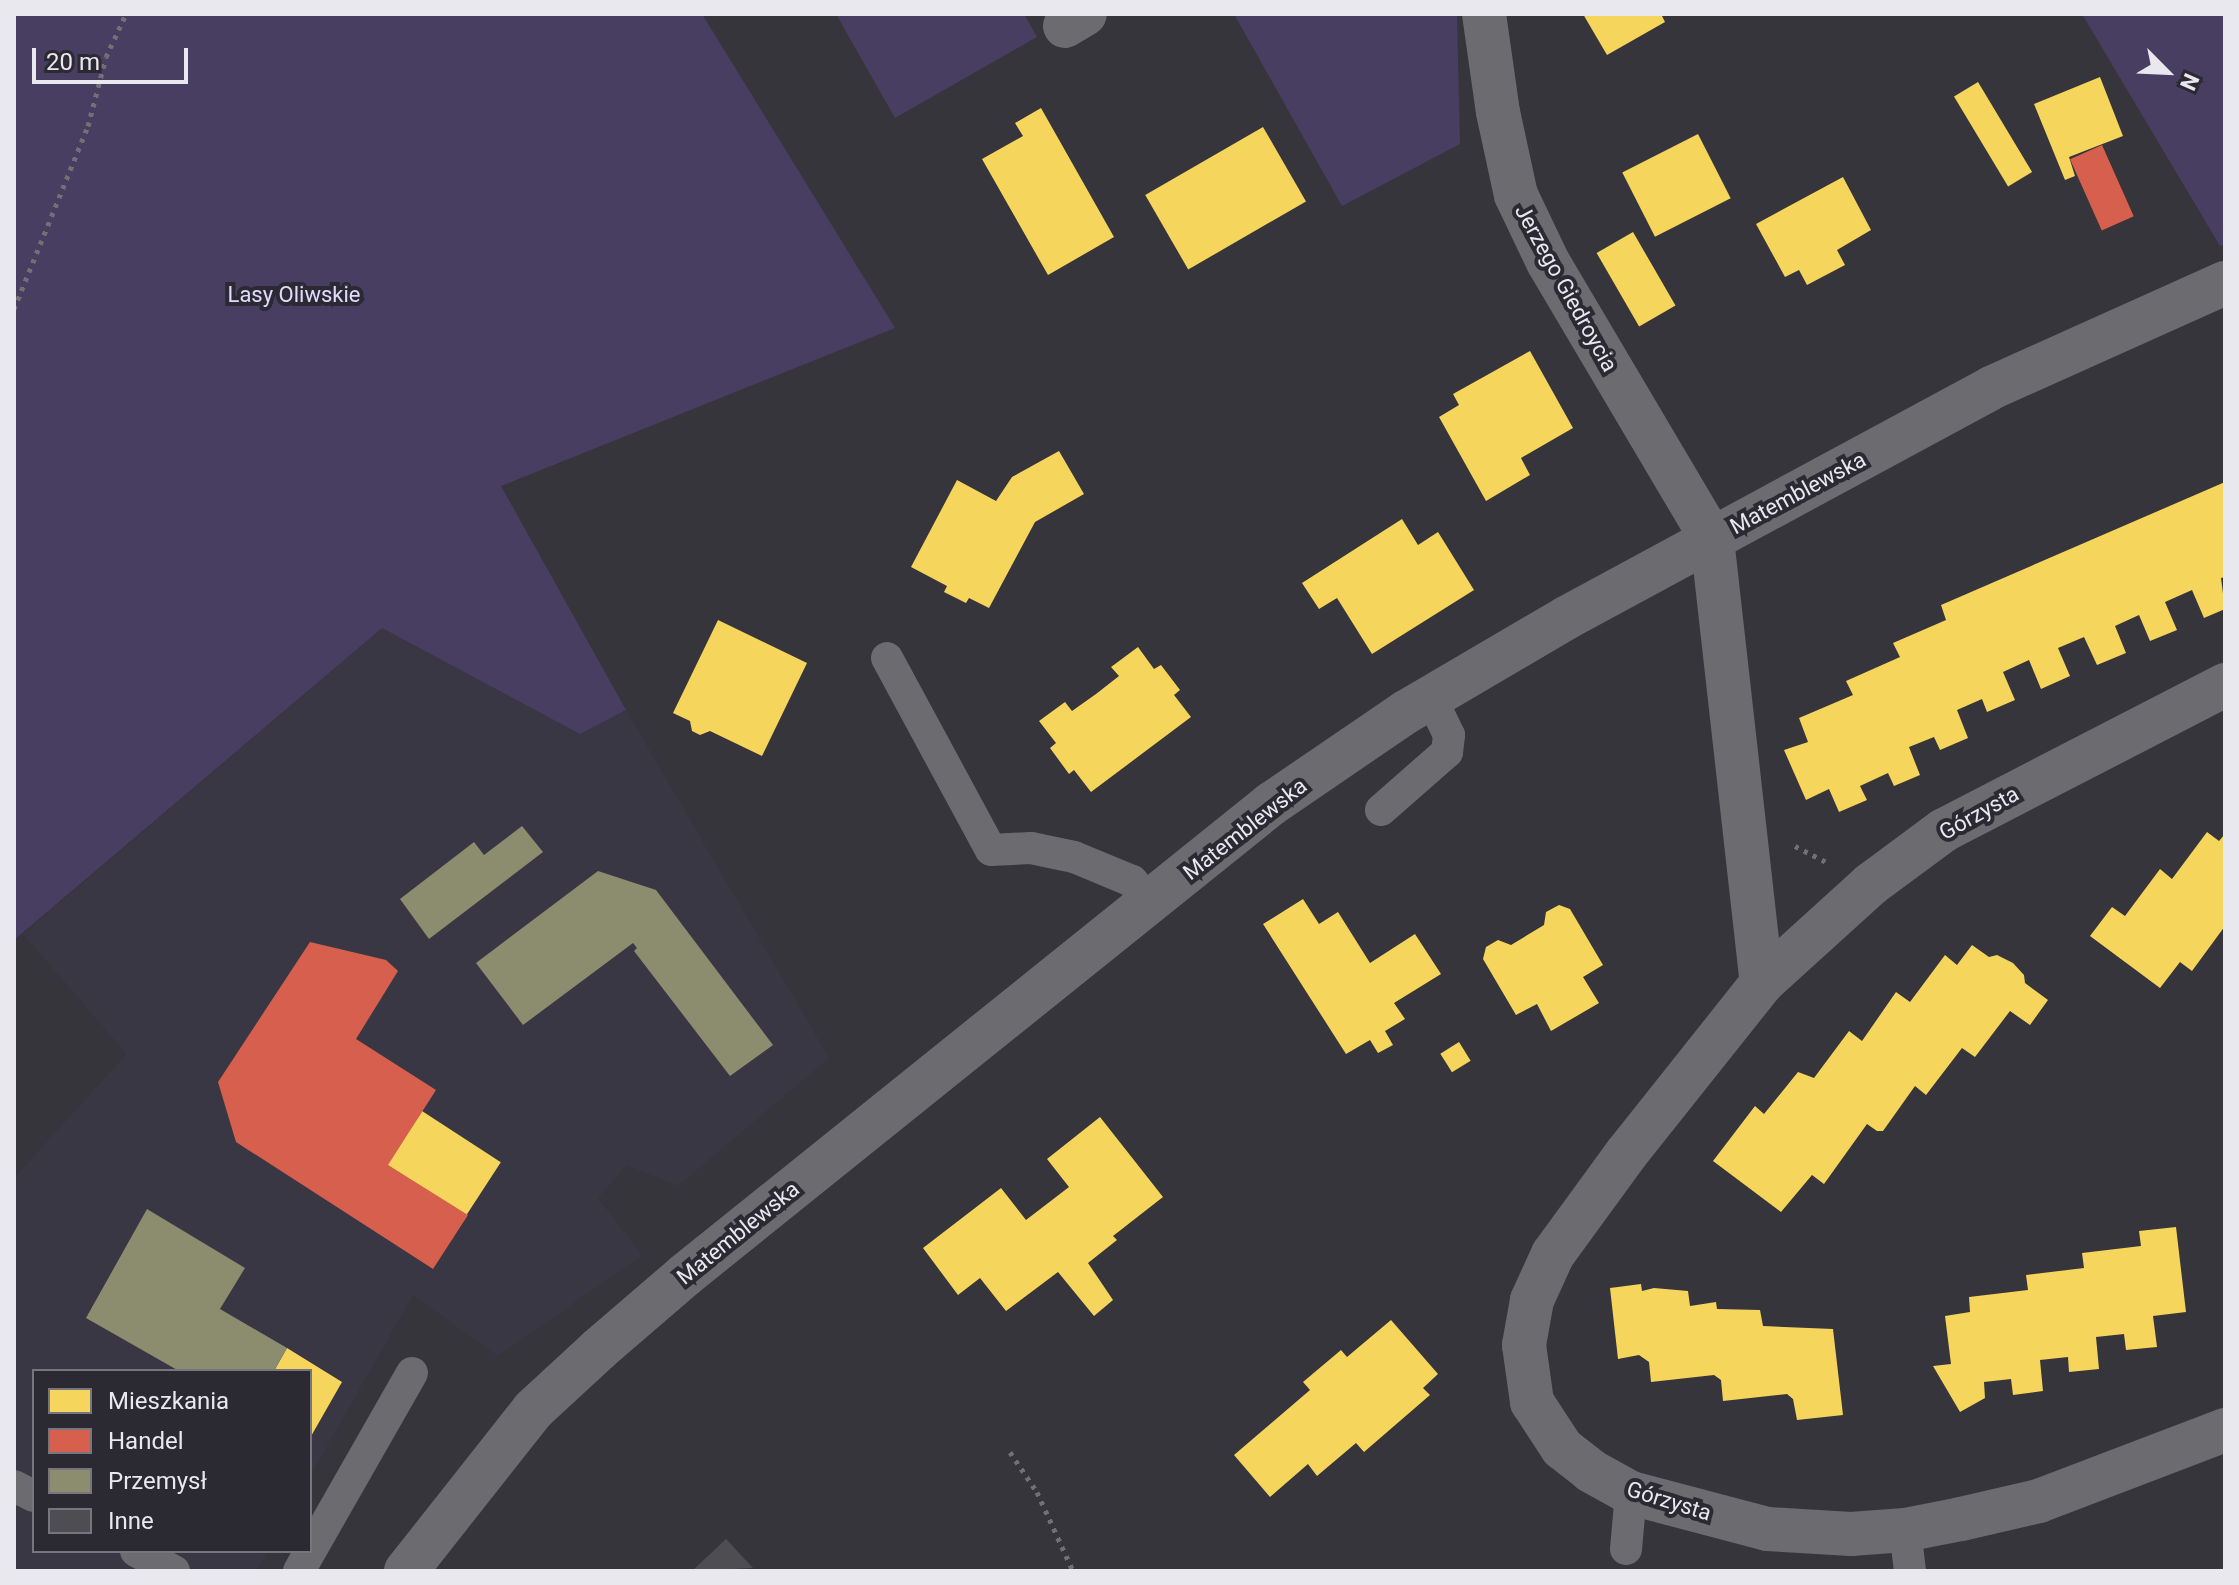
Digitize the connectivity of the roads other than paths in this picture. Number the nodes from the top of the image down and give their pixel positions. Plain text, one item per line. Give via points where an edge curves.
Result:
1 (1484, 14) edge
2 (2225, 283) edge
3 (1712, 539) junction
4 (887, 658) dead end
5 (2225, 685) edge
6 (1431, 698) junction
7 (1381, 810) dead end
8 (1151, 903) junction
9 (1762, 983) junction
10 (412, 1373) dead end
11 (2225, 1430) edge
12 (14, 1486) edge
13 (1631, 1493) junction
14 (32, 1495) edge
15 (312, 1548) edge
16 (1626, 1549) dead end
17 (1908, 1550) edge
18 (140, 1553) edge
19 (309, 1553) edge
20 (174, 1571) edge
21 (299, 1571) edge
22 (406, 1571) edge

1 - 3 street, Jerzego Giedroycia via 1516,195 1548,262
2 - 3 street, Matemblewska via 1991,388
3 - 6 street, Matemblewska
3 - 9 street
4 - 8 lane via 991,850 1031,848 1074,857 1132,881
5 - 9 street, Górzysta via 1944,830 1871,884
6 - 7 lane via 1449,735 1447,752
6 - 8 street, Matemblewska via 1271,804
8 - 22 street, Matemblewska via 599,1349 533,1410
9 - 13 street, Górzysta via 1553,1254 1532,1300 1524,1345 1532,1402 1562,1448
10 - 15 lane
11 - 17 street, Górzysta
12 - 14 lane
13 - 16 lane
13 - 17 street, Górzysta via 1767,1529 1851,1534
18 - 20 lane
19 - 21 lane

